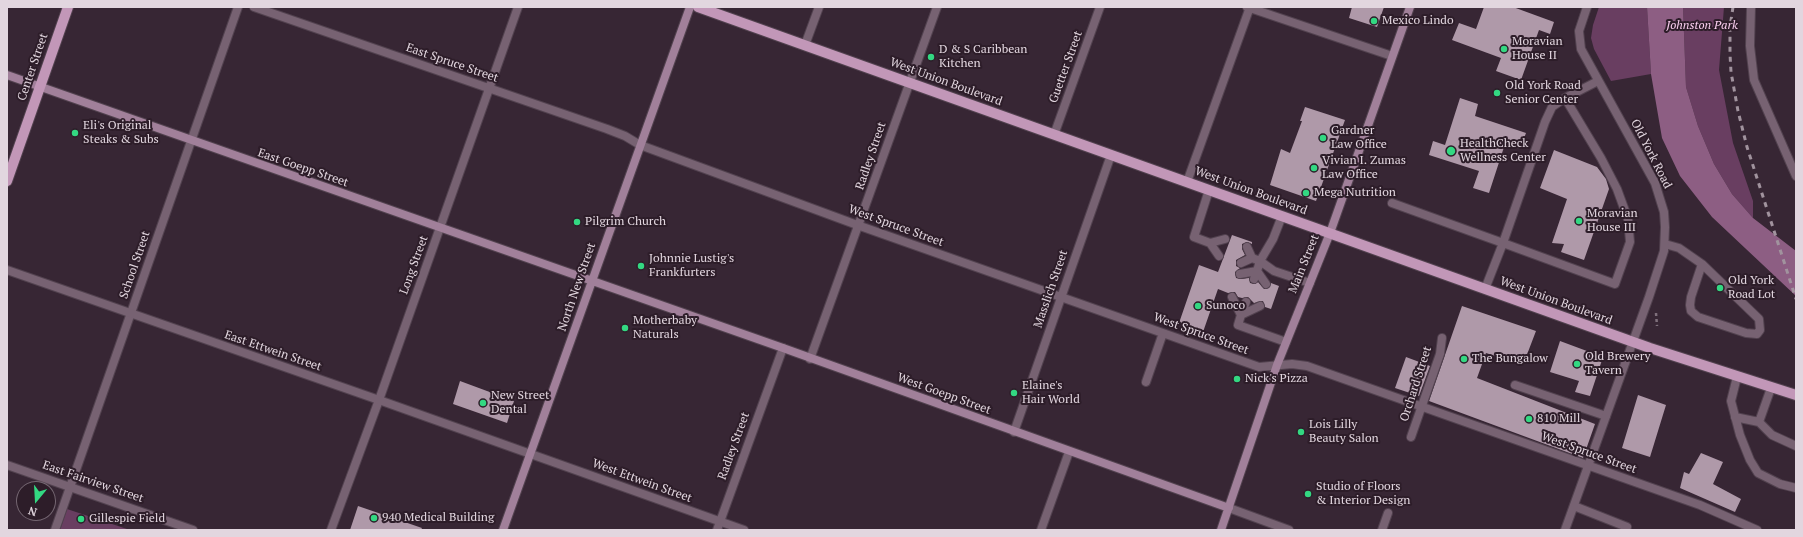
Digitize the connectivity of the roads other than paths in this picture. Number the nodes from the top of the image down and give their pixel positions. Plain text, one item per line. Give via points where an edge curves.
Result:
1 (68, 7) edge
2 (238, 7) edge
3 (254, 7) edge
4 (518, 7) edge
5 (690, 7) edge
6 (698, 7) edge
7 (819, 7) edge
8 (937, 7) edge
9 (1100, 7) edge
10 (1249, 7) edge
11 (1410, 7) edge
12 (1587, 7) edge
13 (1751, 7) edge
14 (805, 46) junction
15 (1392, 56) junction
16 (7, 75) edge
17 (1598, 81) junction
18 (910, 84) junction
19 (40, 87) junction
20 (488, 88) junction
21 (1565, 98) junction
22 (1054, 135) junction
23 (190, 141) junction
24 (640, 145) junction
25 (1111, 155) junction
26 (1796, 176) edge
27 (7, 181) edge
28 (1187, 182) junction
29 (1209, 190) junction
30 (1392, 203) dead end
31 (1282, 216) junction
32 (860, 226) junction
33 (440, 229) junction
34 (1330, 233) junction
35 (1225, 239) dead end
36 (1210, 243) junction
37 (1503, 244) junction
38 (1664, 244) junction
39 (1247, 247) dead end
40 (1219, 256) dead end
41 (1256, 259) junction
42 (1241, 263) dead end
43 (1702, 264) junction
44 (7, 270) edge
45 (1240, 274) dead end
46 (1255, 275) junction
47 (591, 281) junction
48 (1310, 283) junction
49 (1266, 284) dead end
50 (1485, 289) junction
51 (1061, 296) junction
52 (1232, 297) dead end
53 (1246, 302) dead end
54 (1260, 306) dead end
55 (131, 314) junction
56 (1241, 315) junction
57 (1163, 333) junction
58 (1442, 338) dead end
59 (1286, 342) junction
60 (1632, 342) junction
61 (782, 348) junction
62 (810, 359) junction
63 (1277, 365) junction
64 (1737, 376) junction
65 (1146, 382) dead end
66 (1515, 385) dead end
67 (1771, 388) junction
68 (1796, 396) edge
69 (379, 400) junction
70 (1422, 406) junction
71 (1606, 416) junction
72 (1735, 417) junction
73 (1759, 422) junction
74 (1014, 432) junction
75 (1412, 438) dead end
76 (1796, 446) edge
77 (1069, 452) junction
78 (531, 454) junction
79 (7, 465) edge
80 (1588, 465) junction
81 (70, 487) junction
82 (1796, 488) edge
83 (1574, 506) junction
84 (1229, 508) junction
85 (1388, 513) dead end
86 (720, 522) junction
87 (1627, 527) dead end
88 (55, 530) edge
89 (193, 530) edge
90 (331, 530) edge
91 (504, 530) edge
92 (717, 530) edge
93 (744, 530) edge
94 (1041, 530) edge
95 (1221, 530) edge
96 (1289, 530) edge
97 (1382, 530) edge
98 (1565, 530) edge
99 (1757, 530) edge

1 - 19 main road, Center Street
2 - 23 street, School Street
3 - 20 street, East Spruce Street
4 - 20 street, Long Street
5 - 24 street, North New Street
6 - 14 main road, West Union Boulevard
7 - 14 street
8 - 18 street, Radley Street
9 - 22 street, Guetter Street
10 - 15 street
10 - 28 street
11 - 15 street, Main Street
12 - 17 street, Old York Road via 1578,37 1581,49
13 - 26 street via 1750,46 1754,80
14 - 18 main road, West Union Boulevard
15 - 34 street, Main Street
16 - 19 street, East Goepp Street
17 - 21 street
17 - 38 street, Old York Road via 1655,183 1664,212
18 - 22 main road, West Union Boulevard
18 - 32 street, Radley Street
19 - 23 street, East Goepp Street
19 - 27 main road, Center Street
20 - 24 street, East Spruce Street via 625,136
20 - 33 street, Long Street
21 - 37 street via 1552,107 1545,122
21 - 37 street via 1601,158 1617,189 1628,219 1630,242 1614,284
22 - 25 main road, West Union Boulevard
23 - 33 street, East Goepp Street
23 - 55 street, School Street
24 - 32 street, West Spruce Street
24 - 47 street, North New Street
25 - 28 main road, West Union Boulevard
25 - 51 street, Masslich Street
28 - 29 main road, West Union Boulevard
29 - 31 main road, West Union Boulevard
29 - 36 street via 1194,237
30 - 37 street
31 - 34 main road, West Union Boulevard
31 - 41 street via 1274,239
32 - 51 street, West Spruce Street
32 - 62 street, Radley Street
33 - 47 street, East Goepp Street
33 - 69 street, Long Street
34 - 48 street, Main Street
34 - 50 main road, West Union Boulevard
35 - 36 street
36 - 40 street
37 - 50 street
38 - 43 street via 1679,248
38 - 60 street, Old York Road via 1649,297
39 - 41 street
41 - 42 street
41 - 46 street
41 - 48 street via 1274,271
43 - 43 street via 1759,319 1760,330 1757,334 1746,333 1698,316 1691,311 1691,297
44 - 55 street, East Ettwein Street
45 - 46 street
46 - 49 street
47 - 61 street, West Goepp Street
47 - 78 street, North New Street
48 - 59 street, Main Street
50 - 60 main road, West Union Boulevard
51 - 57 street, West Spruce Street
51 - 74 street, Masslich Street
52 - 56 street
53 - 56 street
54 - 56 street
55 - 69 street, East Ettwein Street
55 - 81 street, School Street
56 - 59 street via 1238,325
57 - 63 street, West Spruce Street via 1259,367
57 - 65 street
58 - 70 street, Orchard Street via 1440,354
59 - 63 street, Main Street
60 - 64 main road, West Union Boulevard
60 - 71 street, Old York Road
61 - 62 street, West Goepp Street
61 - 86 street, Radley Street
62 - 74 street, West Goepp Street
63 - 70 street, West Spruce Street via 1307,366
63 - 84 street, Main Street
64 - 67 main road, West Union Boulevard
64 - 72 street via 1731,401
66 - 71 street
67 - 68 main road, West Union Boulevard
67 - 73 street
69 - 78 street, East Ettwein Street
69 - 90 street, Long Street
70 - 75 street, Orchard Street
70 - 80 street, West Spruce Street
71 - 80 street, Old York Road
72 - 73 street
72 - 82 street via 1748,454 1758,473 1780,484
73 - 76 street via 1772,435
74 - 77 street, West Goepp Street
77 - 84 street, West Goepp Street
77 - 94 street
78 - 86 street, West Ettwein Street
78 - 91 street, North New Street
79 - 81 street, East Fairview Street
80 - 83 street, Old York Road
80 - 99 street, West Spruce Street via 1700,505
81 - 88 street, School Street
81 - 89 street, East Fairview Street
83 - 87 street
83 - 98 street, Old York Road
84 - 95 street, Main Street
84 - 96 street, West Goepp Street
85 - 97 street
86 - 92 street, Radley Street
86 - 93 street, West Ettwein Street

